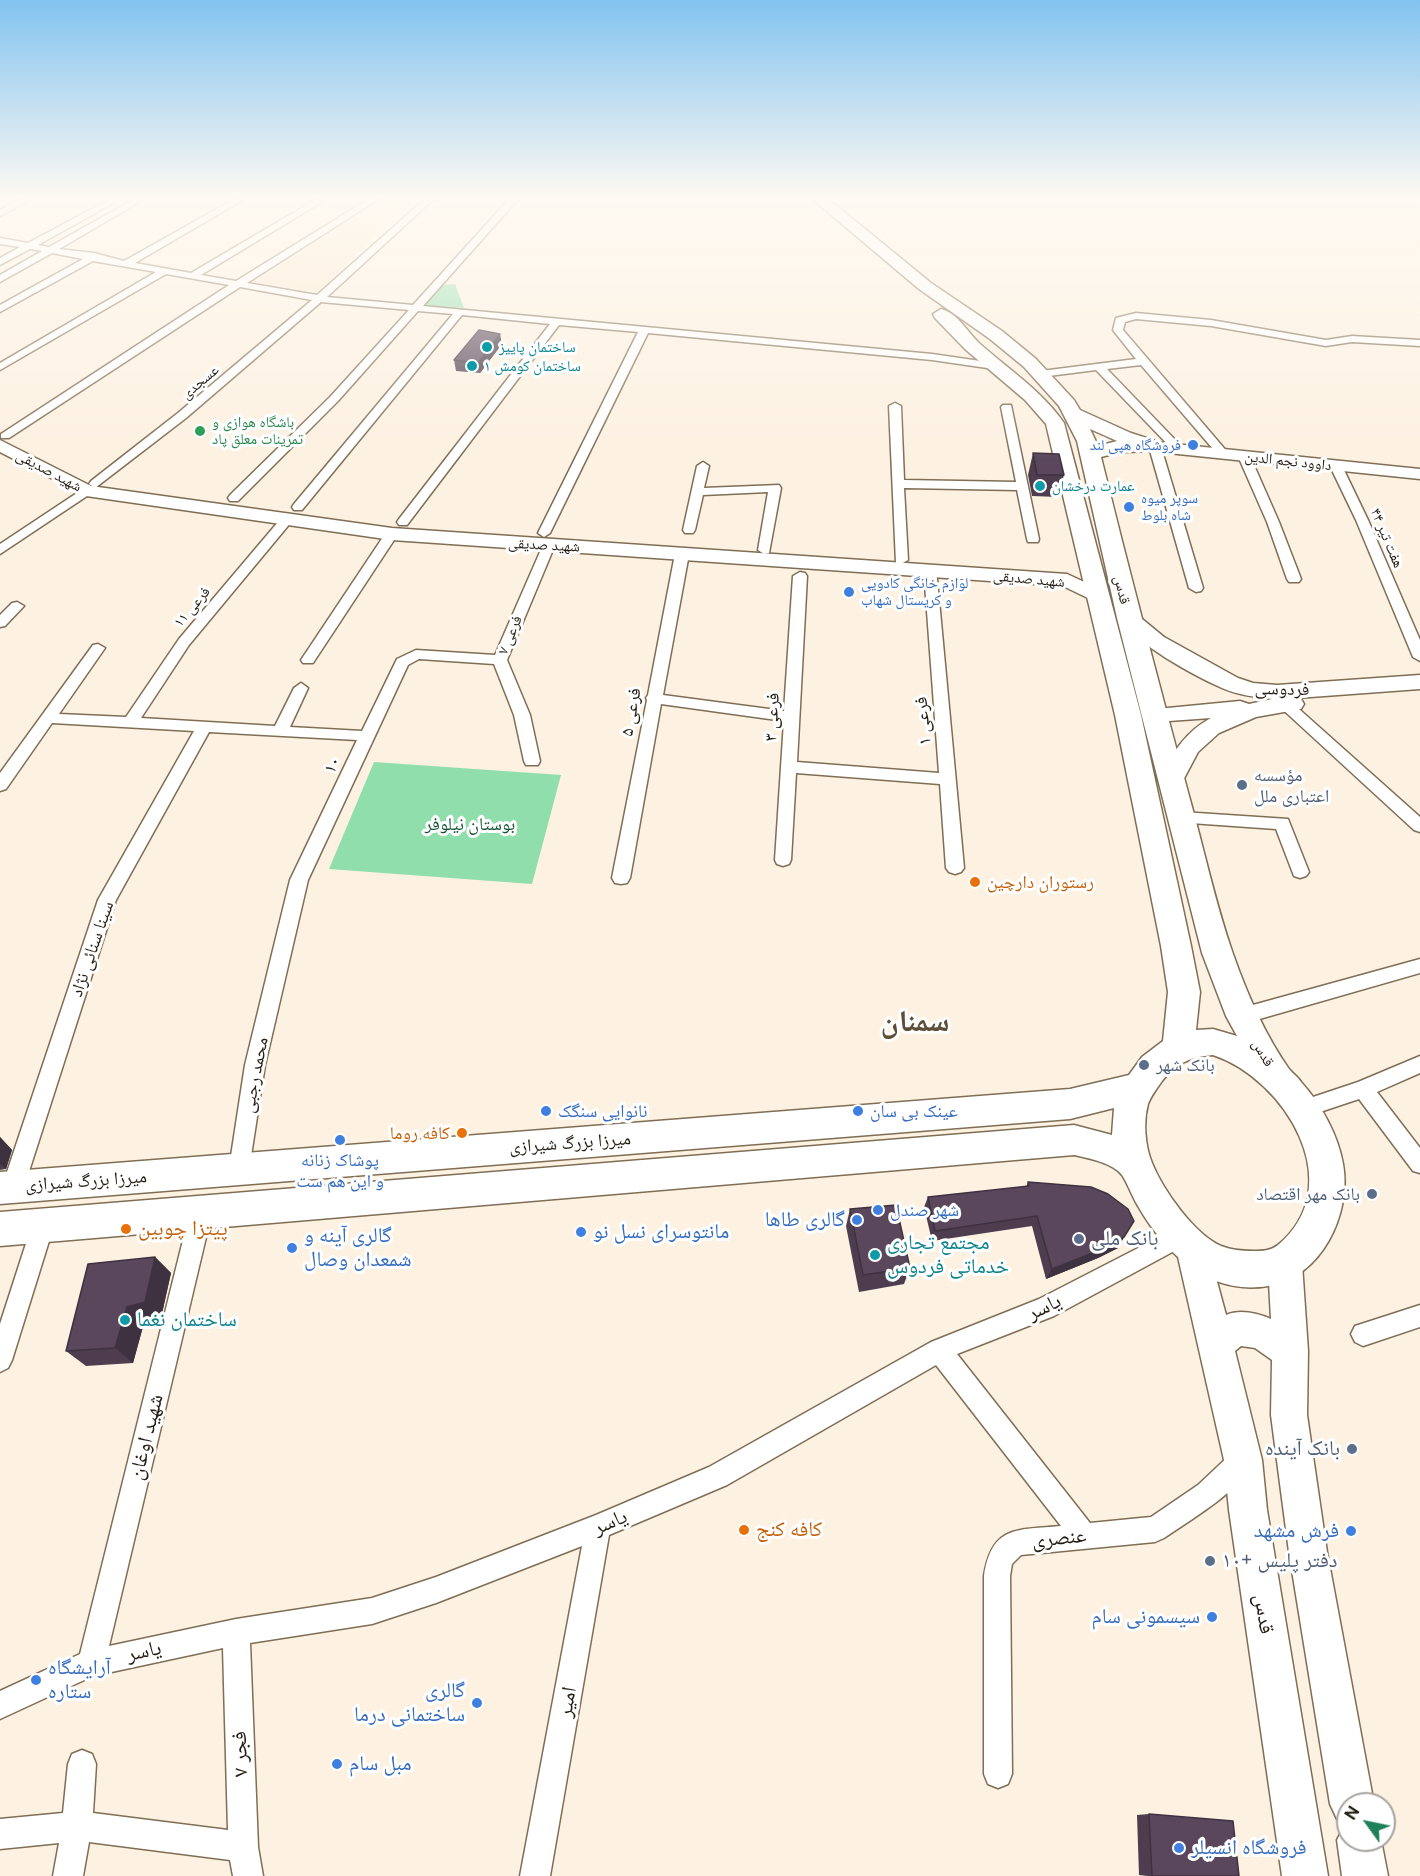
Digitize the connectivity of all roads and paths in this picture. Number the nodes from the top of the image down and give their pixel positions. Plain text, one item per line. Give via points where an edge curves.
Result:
1 (43, 285) edge
2 (141, 285) edge
3 (237, 285) edge
4 (241, 285) edge
5 (337, 285) edge
6 (435, 285) edge
7 (905, 285) edge
8 (923, 285) edge
9 (321, 299) junction
10 (413, 308) junction
11 (0, 309) edge
12 (460, 312) junction
13 (556, 322) junction
14 (644, 330) junction
15 (996, 335) junction
16 (1420, 343) edge
17 (970, 344) junction
18 (932, 357) junction
19 (1145, 361) junction
20 (994, 366) junction
21 (0, 367) edge
22 (1099, 367) junction
23 (1041, 374) junction
24 (1038, 402) junction
25 (895, 406) dead end
26 (1007, 407) dead end
27 (1068, 407) junction
28 (1, 437) edge
29 (1155, 447) junction
30 (1179, 450) junction
31 (1090, 454) junction
32 (1223, 454) junction
33 (1244, 456) junction
34 (703, 466) dead end
35 (1336, 466) junction
36 (1420, 474) edge
37 (898, 484) junction
38 (1023, 486) junction
39 (90, 488) junction
40 (698, 492) junction
41 (234, 498) junction
42 (293, 513) junction
43 (397, 528) junction
44 (689, 530) dead end
45 (546, 539) junction
46 (1033, 539) dead end
47 (0, 550) edge
48 (764, 550) junction
49 (682, 554) junction
50 (1089, 554) junction
51 (901, 560) junction
52 (1009, 570) junction
53 (931, 571) junction
54 (800, 576) dead end
55 (1294, 579) dead end
56 (1196, 588) dead end
57 (1098, 596) junction
58 (17, 606) dead end
59 (1129, 618) junction
60 (0, 623) edge
61 (98, 648) dead end
62 (1420, 657) edge
63 (308, 660) dead end
64 (500, 660) junction
65 (1420, 682) edge
66 (301, 688) dead end
67 (1420, 697) edge
68 (653, 698) junction
69 (1285, 704) junction
70 (1128, 715) junction
71 (1155, 715) junction
72 (791, 717) junction
73 (48, 718) junction
74 (130, 723) junction
75 (204, 727) junction
76 (280, 731) junction
77 (368, 736) junction
78 (532, 760) dead end
79 (788, 767) junction
80 (947, 779) junction
81 (1172, 780) junction
82 (0, 785) edge
83 (1182, 818) junction
84 (1420, 826) edge
85 (783, 860) dead end
86 (956, 868) dead end
87 (1300, 872) dead end
88 (621, 878) dead end
89 (1420, 966) edge
90 (275, 982) joint
91 (1242, 1016) junction
92 (1178, 1047) junction
93 (1420, 1065) edge
94 (1280, 1083) junction
95 (1139, 1087) junction
96 (1363, 1089) junction
97 (1302, 1109) junction
98 (855, 1121) junction
99 (860, 1158) junction
100 (1134, 1162) junction
101 (1420, 1164) edge
102 (240, 1169) junction
103 (7, 1187) edge
104 (201, 1212) junction
105 (43, 1225) junction
106 (0, 1229) edge
107 (1187, 1242) junction
108 (1285, 1264) junction
109 (1420, 1316) edge
110 (1363, 1334) dead end
111 (1217, 1344) junction
112 (939, 1350) junction
113 (1290, 1352) junction
114 (0, 1360) edge
115 (1243, 1460) junction
116 (598, 1527) junction
117 (1084, 1535) junction
118 (236, 1632) junction
119 (91, 1663) junction
120 (0, 1705) edge
121 (82, 1764) dead end
122 (998, 1774) dead end
123 (1350, 1792) edge
124 (77, 1826) junction
125 (0, 1834) edge
126 (243, 1847) junction
127 (1361, 1852) edge
128 (68, 1876) edge
129 (248, 1876) edge
130 (535, 1876) edge
131 (1305, 1876) edge
132 (1365, 1876) edge

1 - 11 street
2 - 21 street
3 - 28 street
4 - 9 street
5 - 9 street, عسجدی
6 - 10 street
7 - 17 main road, قدس via 955,326
8 - 15 main road, قدس
9 - 10 street
9 - 39 street, عسجدی via 173,424
10 - 12 street
10 - 41 street via 333,399
12 - 13 street
12 - 42 street, فرعی ۱۱
13 - 14 street
13 - 43 street
14 - 18 street
14 - 45 street, فرعی ۷
15 - 17 main road via 971,333
15 - 23 main road, قدس
16 - 19 street via 1352,339 1326,343 1211,323 1136,316 1120,320 1118,330
17 - 18 street
17 - 20 main road, قدس
18 - 20 street
19 - 22 street
19 - 32 street via 1166,391
20 - 24 main road, قدس
22 - 23 street
22 - 30 street
23 - 27 main road, قدس
24 - 27 main road
24 - 50 main road, قدس via 1055,423
25 - 37 street
26 - 38 street
27 - 29 main road via 1124,437
27 - 31 main road, قدس
28 - 39 street, شهید صدیقی
29 - 30 street, داوود نجم الدین
29 - 31 main road via 1121,446
29 - 56 street
30 - 32 street, داوود نجم الدین
31 - 59 main road, قدس
32 - 33 street, داوود نجم الدین
33 - 35 street, داوود نجم الدین
33 - 55 street
34 - 40 street
35 - 36 street, داوود نجم الدین
35 - 62 street, هفت تیر ۴۴
37 - 38 street
37 - 51 street
38 - 46 street
39 - 41 street, شهید صدیقی via 123,484
39 - 42 street, شهید صدیقی
39 - 47 street, عسجدی
40 - 44 street
40 - 48 street via 775,488
41 - 42 street, شهید صدیقی
42 - 43 street, شهید صدیقی
42 - 74 street, فرعی ۱۱ via 184,642
43 - 45 street, شهید صدیقی via 441,539
43 - 63 street
45 - 48 street, شهید صدیقی
45 - 49 street, شهید صدیقی
45 - 64 street, فرعی ۷
48 - 51 street, شهید صدیقی
49 - 53 street, شهید صدیقی
49 - 68 street, فرعی ۵
50 - 52 street, شهید صدیقی via 1062,566
50 - 57 main road, قدس
51 - 52 street, شهید صدیقی
52 - 53 street, شهید صدیقی
52 - 57 street, شهید صدیقی via 1066,580
53 - 80 street, فرعی ۱
54 - 72 street, فرعی ۳
57 - 70 main road, قدس
58 - 60 street
59 - 65 street, فردوسی via 1156,642 1230,683 1251,690 1277,692
59 - 71 main road, قدس
61 - 73 street
64 - 77 street, ۱۰ via 416,654 408,657 402,662
64 - 78 street, فرعی ۷ via 522,715
66 - 76 street
67 - 69 street, فردوسی
68 - 72 street
68 - 88 street, فرعی ۵
69 - 71 street, فردوسی
69 - 81 street, فردوسی via 1248,711 1215,726 1190,746
69 - 84 street
70 - 71 main road
70 - 92 main road, قدس via 1184,992
71 - 81 main road, قدس
72 - 79 street, فرعی ۳
73 - 74 street
73 - 82 street
74 - 75 street
75 - 76 street
75 - 103 street, سینا سنائی نژاد via 107,900
76 - 77 street
77 - 90 street, ۱۰ via 299,880
79 - 80 street
79 - 85 street, فرعی ۳
80 - 86 street, فرعی ۱
81 - 83 main road, قدس
83 - 87 street via 1282,823
83 - 91 main road, قدس via 1217,953
89 - 91 street
90 - 102 street, محمد رجبی via 255,1065
91 - 94 main road, قدس
92 - 94 main road via 1213,1042 1251,1057
92 - 95 main road via 1154,1066
93 - 96 street
94 - 97 main road
95 - 98 main road, میرزا بزرگ شیرازی via 1070,1104
95 - 100 main road via 1130,1109
96 - 97 street
96 - 101 street
97 - 108 main road via 1318,1135 1326,1162 1327,1189 1322,1215 1309,1240
98 - 99 main road
98 - 102 main road, میرزا بزرگ شیرازی
99 - 100 main road, میرزا بزرگ شیرازی via 1074,1140 1098,1145
99 - 104 main road, میرزا بزرگ شیرازی
100 - 107 main road via 1168,1221
102 - 103 main road, میرزا بزرگ شیرازی
104 - 105 main road, میرزا بزرگ شیرازی
104 - 119 street, شهید اوغان
105 - 106 main road, میرزا بزرگ شیرازی
105 - 114 street
107 - 108 main road via 1216,1261 1245,1270
107 - 111 street, قدس
107 - 112 street, یاسر via 1046,1308
108 - 113 street
109 - 110 street
111 - 113 street via 1235,1328 1261,1332
111 - 115 street, قدس
112 - 116 street, یاسر via 718,1476
112 - 117 street
113 - 123 street via 1291,1427 1308,1552
115 - 117 street, عنصری via 1207,1494 1155,1529
115 - 131 street, قدس
116 - 118 street, یاسر via 372,1611
116 - 130 street, امیر
117 - 122 street, عنصری via 1015,1543 1000,1557
118 - 119 street, یاسر
118 - 126 street, فجر ۷
119 - 120 street, یاسر
121 - 124 street
124 - 125 street
124 - 126 street
124 - 128 street
126 - 129 street, فجر ۷
127 - 132 street

